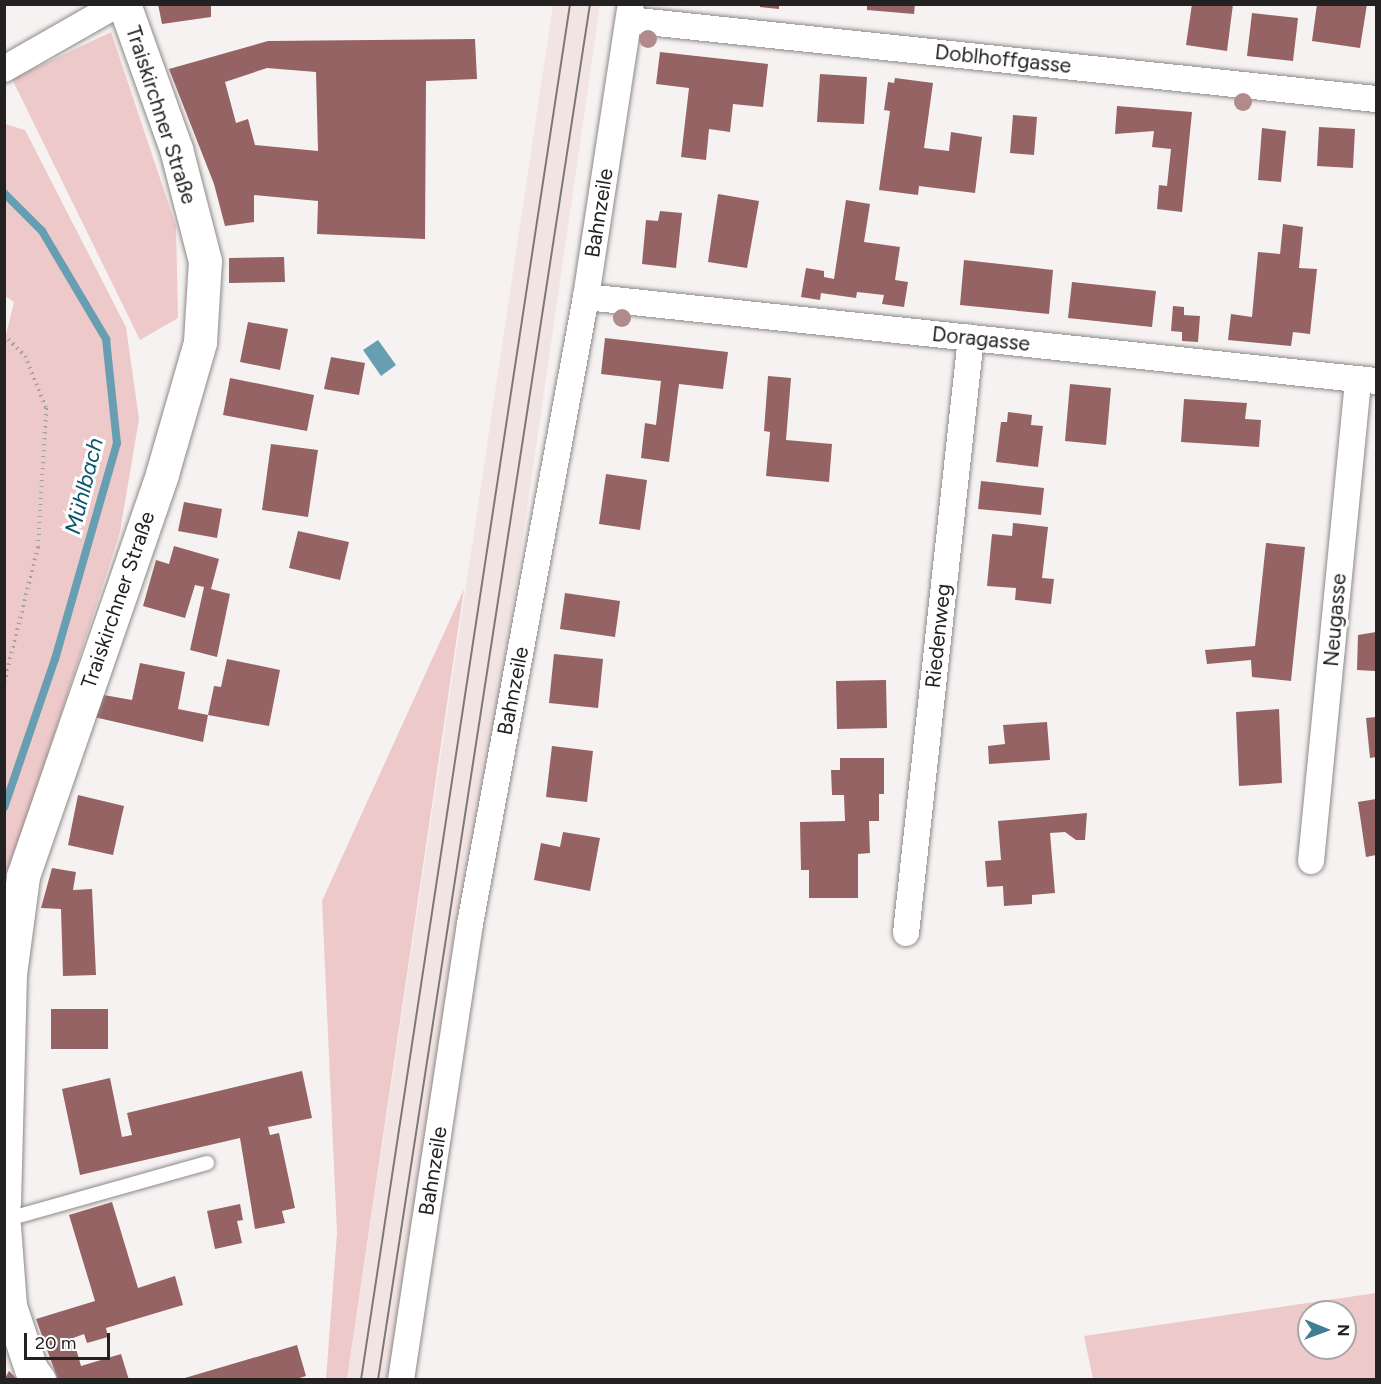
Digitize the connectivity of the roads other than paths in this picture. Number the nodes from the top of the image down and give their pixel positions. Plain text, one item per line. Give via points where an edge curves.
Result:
1 (118, 4) edge
2 (124, 4) edge
3 (630, 12) edge
4 (4, 69) edge
5 (1377, 99) edge
6 (586, 297) junction
7 (971, 338) junction
8 (1367, 380) edge
9 (1311, 861) dead end
10 (906, 933) dead end
11 (207, 1163) dead end
12 (4, 1203) edge
13 (4, 1220) edge
14 (4, 1226) edge
15 (39, 1380) edge
16 (401, 1380) edge

1 - 4 street
2 - 12 street, Traiskirchner Straße via 176,149 204,261 200,342 162,474 23,876 10,974
3 - 5 street, Doblhoffgasse
3 - 6 street, Bahnzeile
6 - 7 street, Doragasse
6 - 16 street, Bahnzeile via 470,924
7 - 8 street, Doragasse
7 - 10 street, Riedenweg
8 - 9 street, Neugasse
11 - 13 lane
14 - 15 street via 10,1306 31,1369

